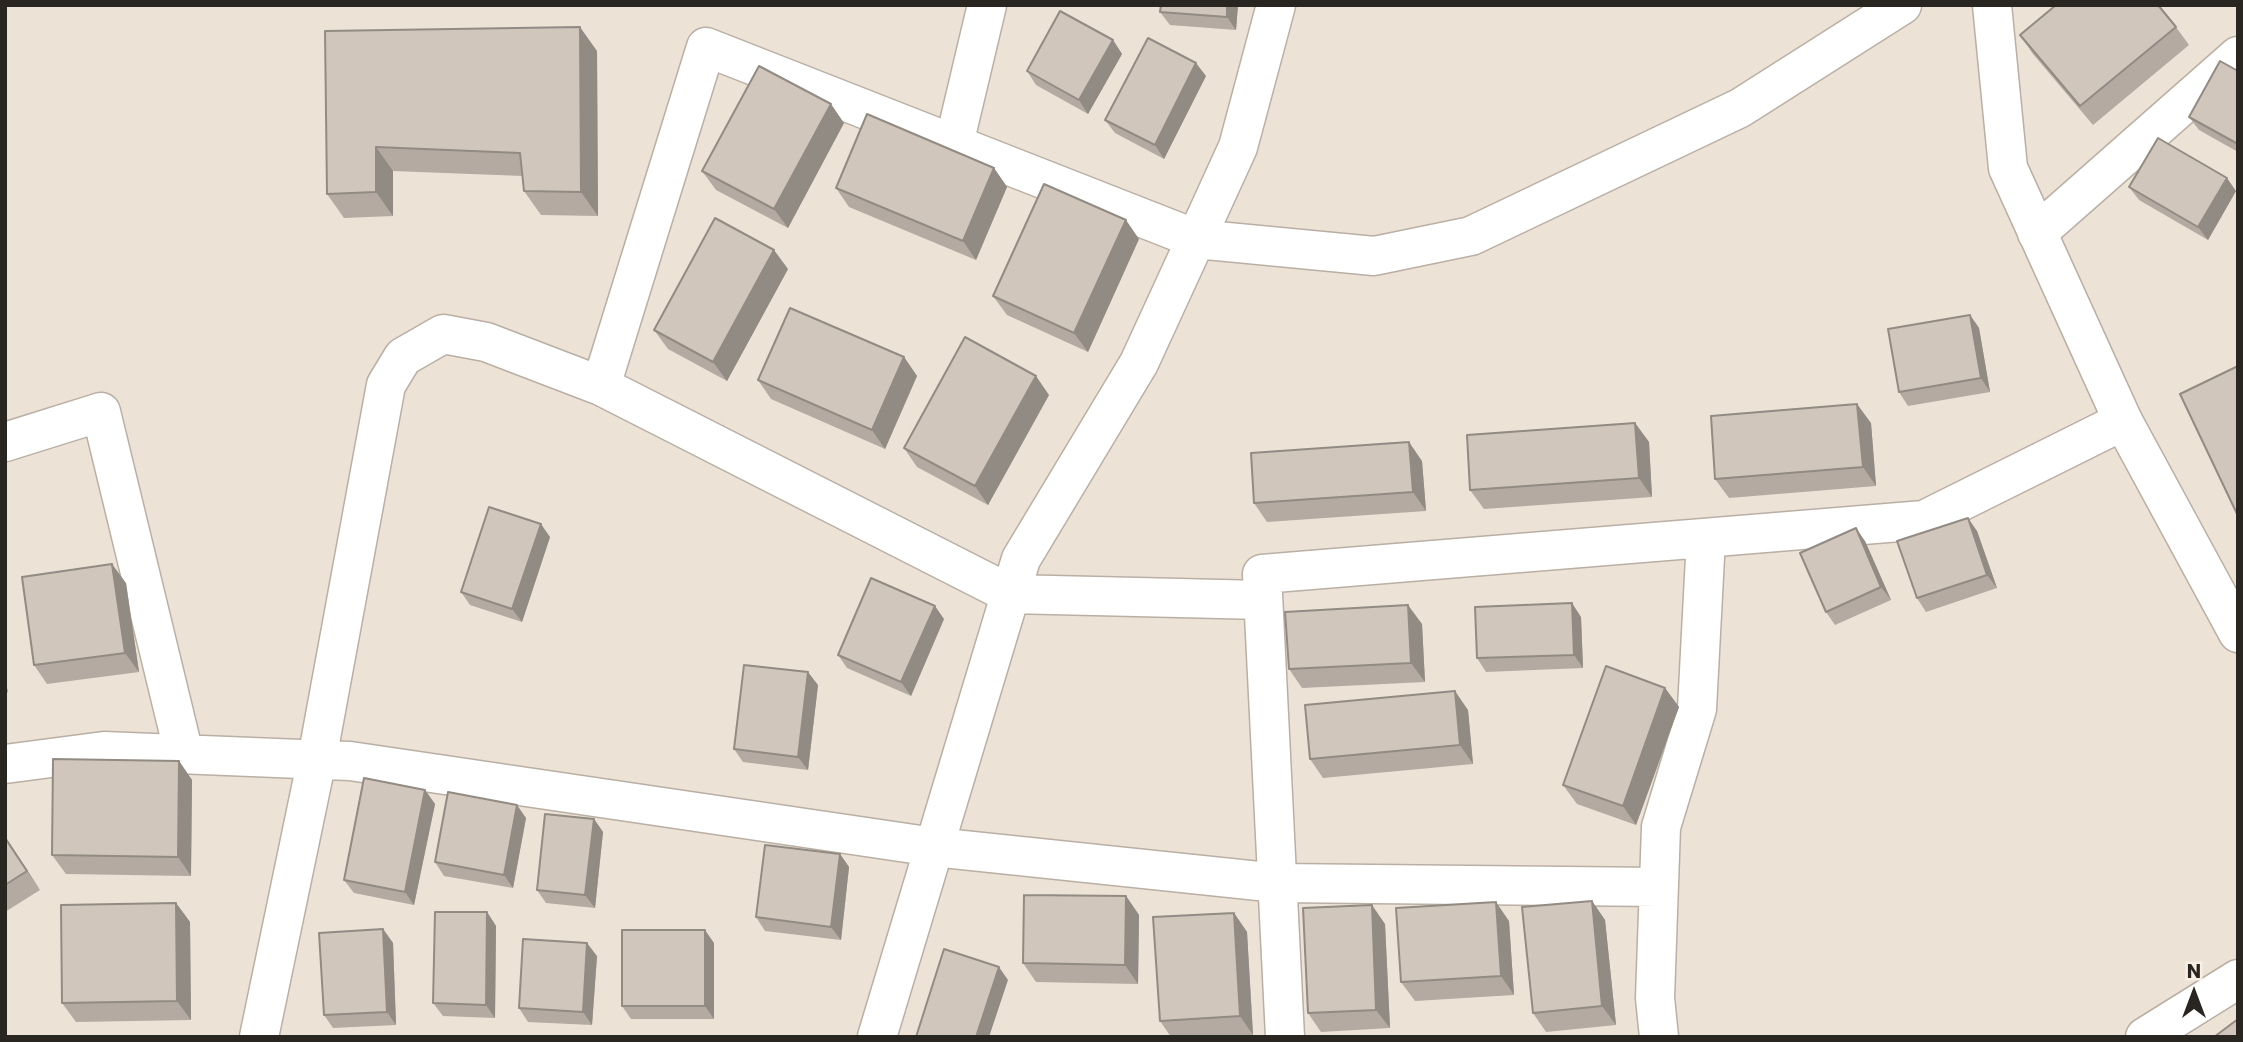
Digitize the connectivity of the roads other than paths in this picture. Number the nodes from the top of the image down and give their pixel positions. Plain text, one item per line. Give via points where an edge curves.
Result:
1 (987, 5) edge
2 (1276, 5) edge
3 (1902, 5) edge
4 (1992, 5) edge
5 (2238, 56) edge
6 (954, 144) junction
7 (2038, 233) junction
8 (1196, 239) junction
9 (601, 386) junction
10 (2123, 421) junction
11 (5, 442) edge
12 (1706, 538) junction
13 (1010, 594) junction
14 (1264, 600) junction
15 (2238, 633) edge
16 (184, 754) junction
17 (317, 759) junction
18 (5, 764) edge
19 (934, 846) junction
20 (1278, 883) junction
21 (1658, 887) junction
22 (2238, 979) edge
23 (259, 1037) edge
24 (877, 1037) edge
25 (1285, 1037) edge
26 (1659, 1037) edge
27 (2145, 1037) edge

1 - 6 street
2 - 8 street via 1238,147
3 - 8 street via 1740,108 1471,236 1374,256
4 - 7 street via 2008,168
5 - 7 street
6 - 8 street
6 - 9 street via 706,47
7 - 10 street
8 - 13 street via 1139,363 1021,559
9 - 13 street
9 - 17 street via 486,342 443,334 403,357 386,385
10 - 12 street via 1924,520
10 - 15 street
11 - 16 street via 101,412
12 - 14 street via 1262,574
12 - 21 street via 1697,709 1661,827
13 - 14 street
13 - 19 street
14 - 20 street
16 - 17 street
16 - 18 street via 104,751
17 - 19 street
17 - 23 street
19 - 20 street
19 - 24 street
20 - 21 street
20 - 25 street
21 - 26 street via 1655,998
22 - 27 street

